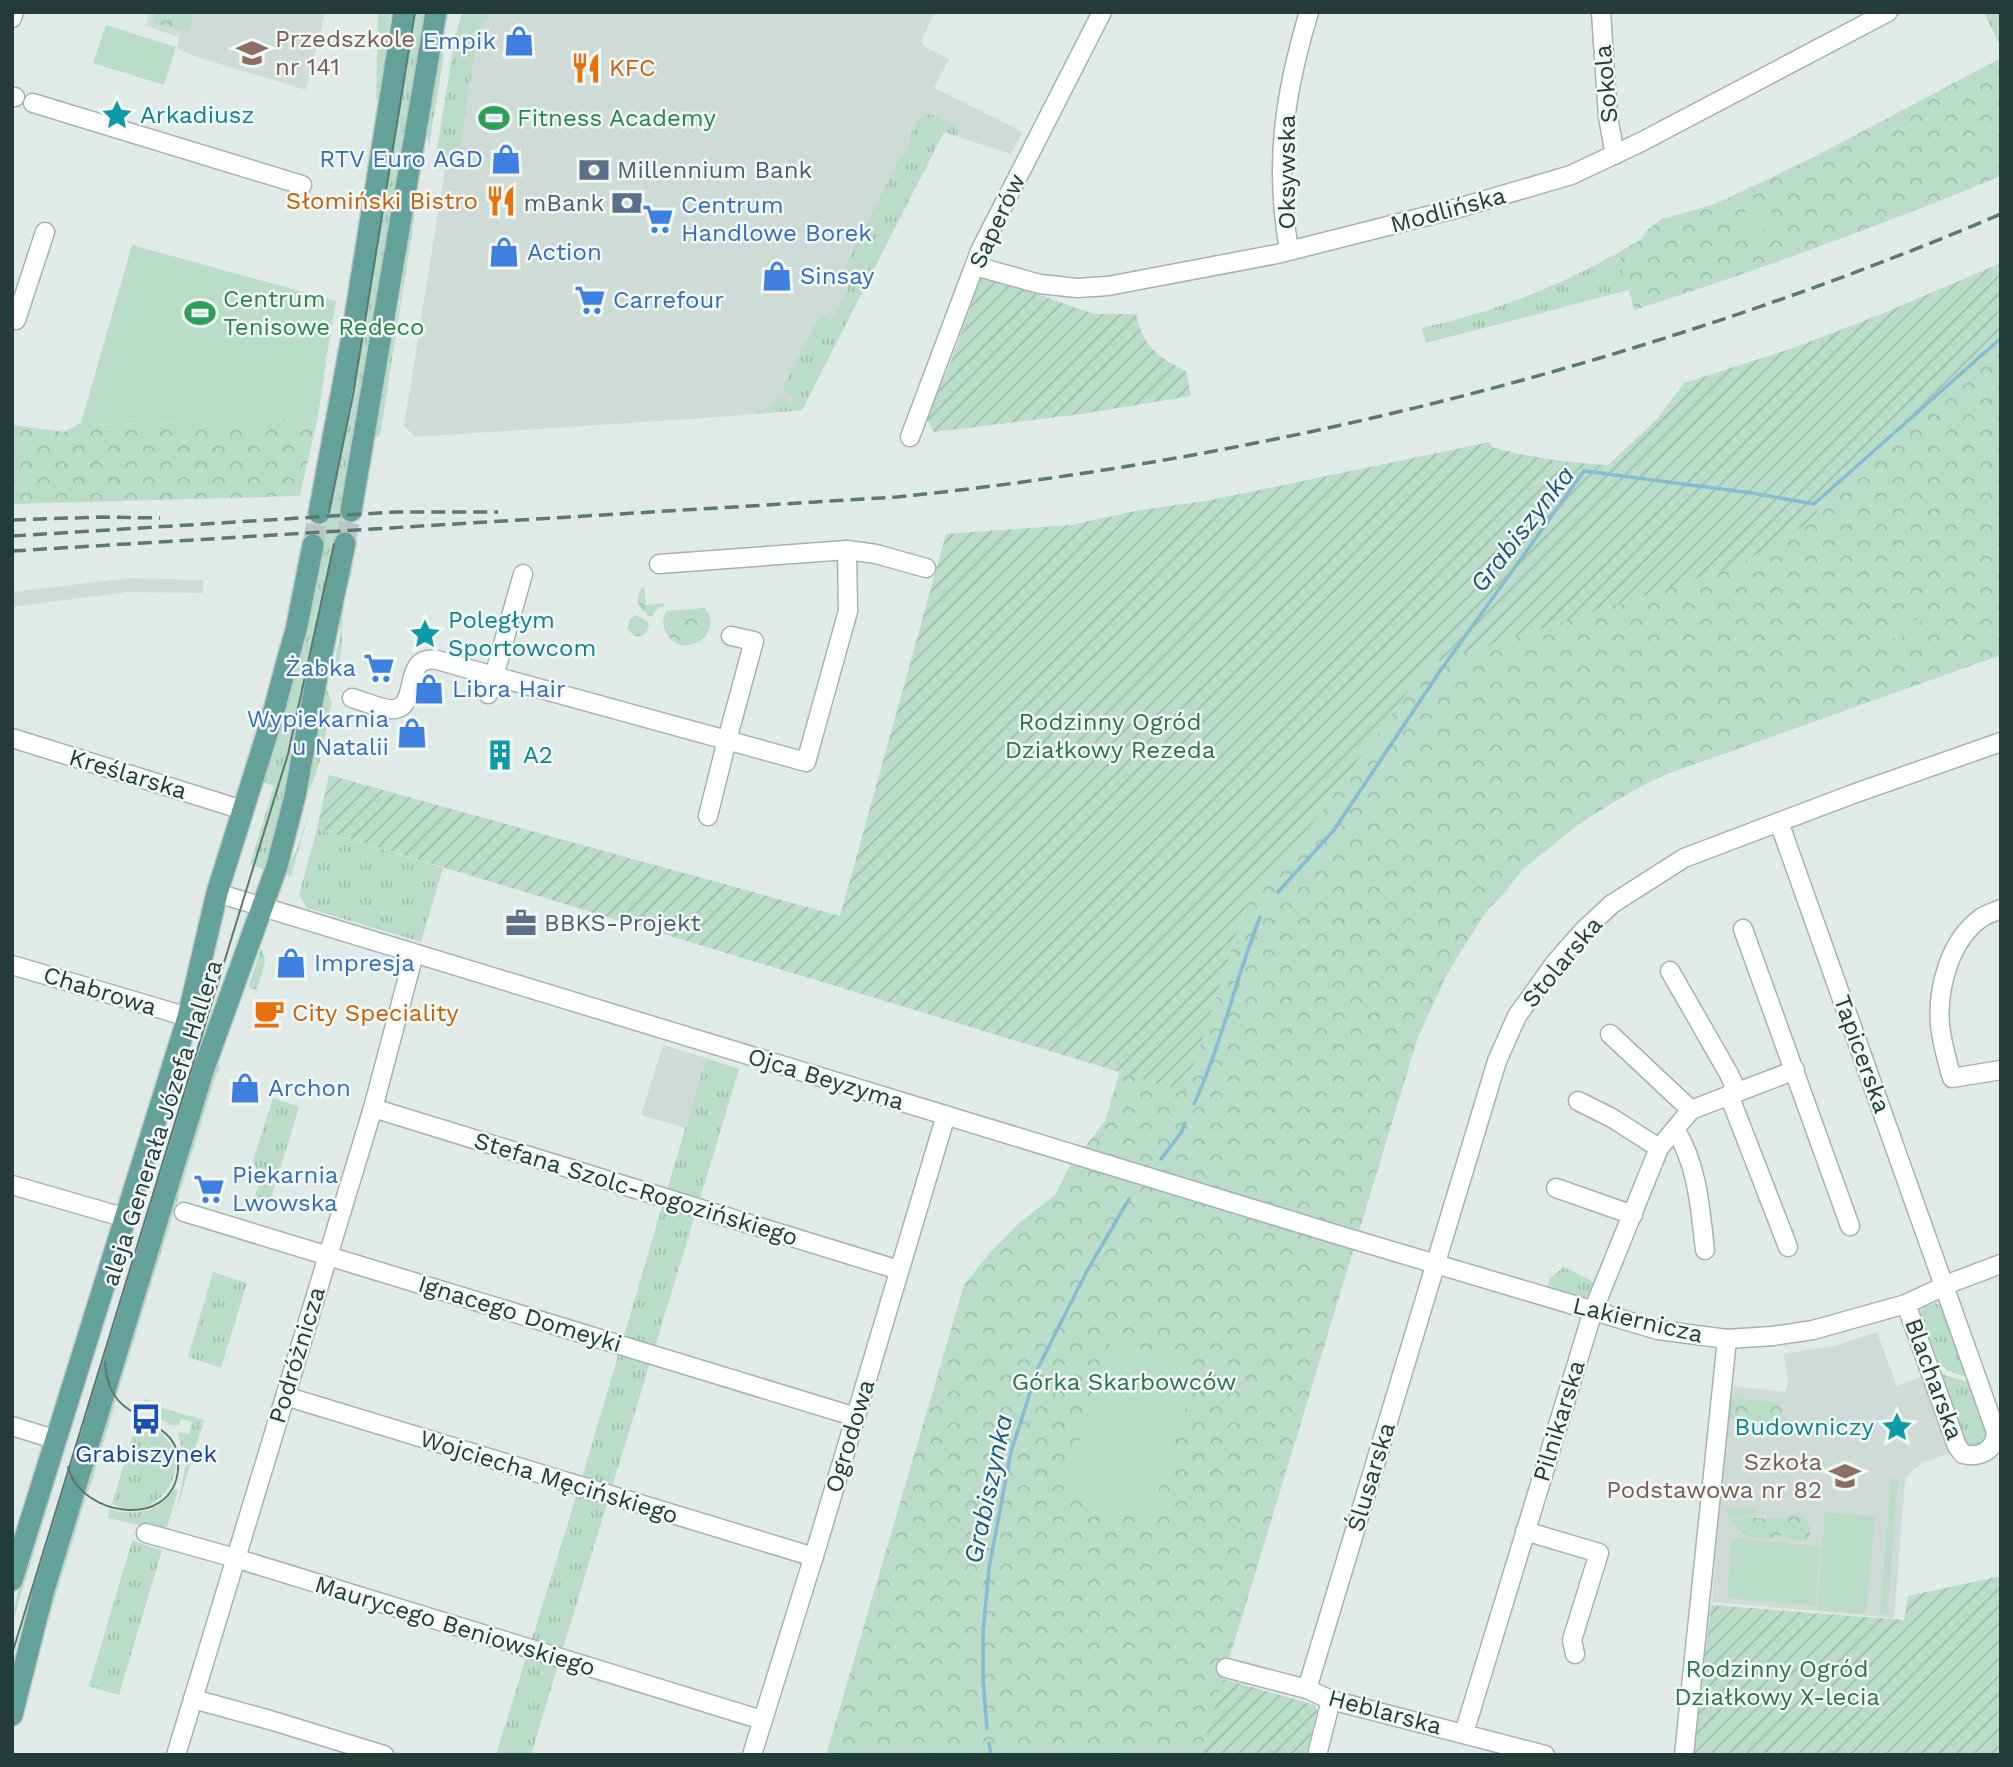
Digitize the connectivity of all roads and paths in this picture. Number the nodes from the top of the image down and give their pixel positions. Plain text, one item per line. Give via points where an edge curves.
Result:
1 (14, 12) edge
2 (404, 12) edge
3 (436, 12) edge
4 (1102, 12) edge
5 (1310, 12) edge
6 (1601, 12) edge
7 (1887, 12) edge
8 (12, 18) edge
9 (33, 103) dead end
10 (1615, 155) junction
11 (302, 185) dead end
12 (45, 232) dead end
13 (1289, 250) junction
14 (975, 266) junction
15 (13, 324) edge
16 (910, 437) dead end
17 (351, 511) tunnel mouth
18 (319, 513) tunnel mouth
19 (345, 543) tunnel mouth
20 (313, 545) tunnel mouth
21 (847, 550) junction
22 (659, 564) dead end
23 (926, 568) dead end
24 (523, 574) dead end
25 (731, 636) dead end
26 (494, 676) junction
27 (488, 694) dead end
28 (352, 698) dead end
29 (12, 738) edge
30 (727, 740) junction
31 (2001, 742) edge
32 (243, 810) junction
33 (708, 816) dead end
34 (1779, 822) junction
35 (217, 893) junction
36 (262, 907) junction
37 (2001, 909) edge
38 (1743, 929) dead end
39 (414, 954) junction
40 (12, 965) edge
41 (1670, 971) dead end
42 (188, 1017) junction
43 (1611, 1034) dead end
44 (1795, 1070) junction
45 (2001, 1070) edge
46 (1733, 1093) junction
47 (1578, 1101) dead end
48 (373, 1108) junction
49 (1691, 1110) junction
50 (946, 1115) junction
51 (1675, 1129) junction
52 (1659, 1148) junction
53 (12, 1185) edge
54 (1556, 1188) dead end
55 (184, 1212) dead end
56 (1633, 1215) junction
57 (126, 1218) junction
58 (1850, 1226) dead end
59 (1788, 1247) dead end
60 (1705, 1250) dead end
61 (328, 1256) junction
62 (1436, 1264) junction
63 (2001, 1264) edge
64 (899, 1270) junction
65 (1944, 1286) junction
66 (1906, 1304) junction
67 (1593, 1311) junction
68 (1727, 1339) junction
69 (285, 1396) junction
70 (856, 1417) junction
71 (12, 1426) edge
72 (1998, 1438) edge
73 (57, 1440) junction
74 (1525, 1531) junction
75 (146, 1533) dead end
76 (235, 1558) junction
77 (814, 1558) junction
78 (12, 1580) edge
79 (1575, 1654) dead end
80 (1226, 1668) dead end
81 (1307, 1689) junction
82 (193, 1699) junction
83 (1331, 1700) junction
84 (12, 1715) edge
85 (762, 1720) junction
86 (1464, 1733) junction
87 (176, 1755) edge
88 (384, 1755) edge
89 (752, 1755) edge
90 (1317, 1755) edge
91 (1545, 1755) edge
92 (1684, 1755) edge

1 - 8 street
2 - 18 main road
3 - 17 main road
4 - 14 street, Saperów
5 - 13 street, Oksywska via 1290,79 1282,146
6 - 10 street, Sokola
7 - 10 street, Modlińska
9 - 11 street
10 - 13 street, Modlińska via 1571,175 1455,209
12 - 15 street
13 - 14 street, Modlińska via 1087,287 1040,284
14 - 16 street, Saperów
19 - 36 main road, aleja Generała Józefa Hallera via 287,831
20 - 32 main road, aleja Generała Józefa Hallera via 296,630
21 - 22 street
21 - 23 street
21 - 30 street via 848,611 806,762
24 - 26 street
25 - 30 street via 754,641
26 - 27 street
26 - 28 street via 428,659 416,667 400,708
26 - 30 street
29 - 32 street, Kreślarska
30 - 33 street
31 - 34 street, Stolarska
32 - 35 main road, aleja Generała Józefa Hallera
34 - 62 street, Stolarska via 1684,858 1612,904 1555,963 1517,1016 1497,1061
34 - 65 street, Tapicerska
35 - 36 street, Ojca Beyzyma
35 - 42 main road, aleja Generała Józefa Hallera
36 - 39 street, Ojca Beyzyma
36 - 84 main road, aleja Generała Józefa Hallera via 202,1072 43,1593
37 - 45 street via 1983,916 1957,943 1941,996 1940,1023 1952,1078
38 - 44 street
39 - 48 street, Podróżnicza
39 - 50 street, Ojca Beyzyma
40 - 42 street, Chabrowa
41 - 46 street via 1729,1074
42 - 57 main road, aleja Generała Józefa Hallera
43 - 49 street
44 - 46 street
44 - 58 street
46 - 49 street
46 - 59 street
47 - 52 street
48 - 61 street, Podróżnicza
48 - 64 street, Stefana Szolc-Rogozińskiego
49 - 51 street, Pilnikarska
50 - 62 street, Ojca Beyzyma
50 - 64 street, Ogrodowa
51 - 52 street, Pilnikarska
51 - 60 street via 1697,1185
52 - 56 street, Pilnikarska
53 - 57 street
54 - 56 street
55 - 61 street, Ignacego Domeyki
56 - 67 street, Pilnikarska
57 - 73 main road, aleja Generała Józefa Hallera
61 - 69 street, Podróżnicza
61 - 70 street, Ignacego Domeyki
62 - 67 street, Lakiernicza
62 - 81 street, Ślusarska
63 - 65 street, Lakiernicza
64 - 70 street, Ogrodowa
65 - 66 street, Lakiernicza
65 - 72 street, Blacharska
66 - 68 street, Lakiernicza via 1813,1330
66 - 72 street, Blacharska via 1960,1452 1973,1457 1986,1452
67 - 68 street, Lakiernicza via 1658,1330
67 - 74 street, Pilnikarska
68 - 92 street
69 - 76 street, Podróżnicza
69 - 77 street, Wojciecha Męcińskiego
70 - 77 street, Ogrodowa
71 - 73 street
73 - 78 main road, aleja Generała Józefa Hallera
74 - 79 street via 1599,1553 1572,1640
74 - 86 street, Pilnikarska
75 - 76 street, Maurycego Beniowskiego
76 - 82 street, Podróżnicza
76 - 85 street, Maurycego Beniowskiego
77 - 85 street, Ogrodowa
80 - 81 street, Heblarska
81 - 83 street, Heblarska
82 - 87 street, Podróżnicza
82 - 88 street
83 - 86 street, Heblarska
83 - 90 street
85 - 89 street, Ogrodowa
86 - 91 street, Heblarska

